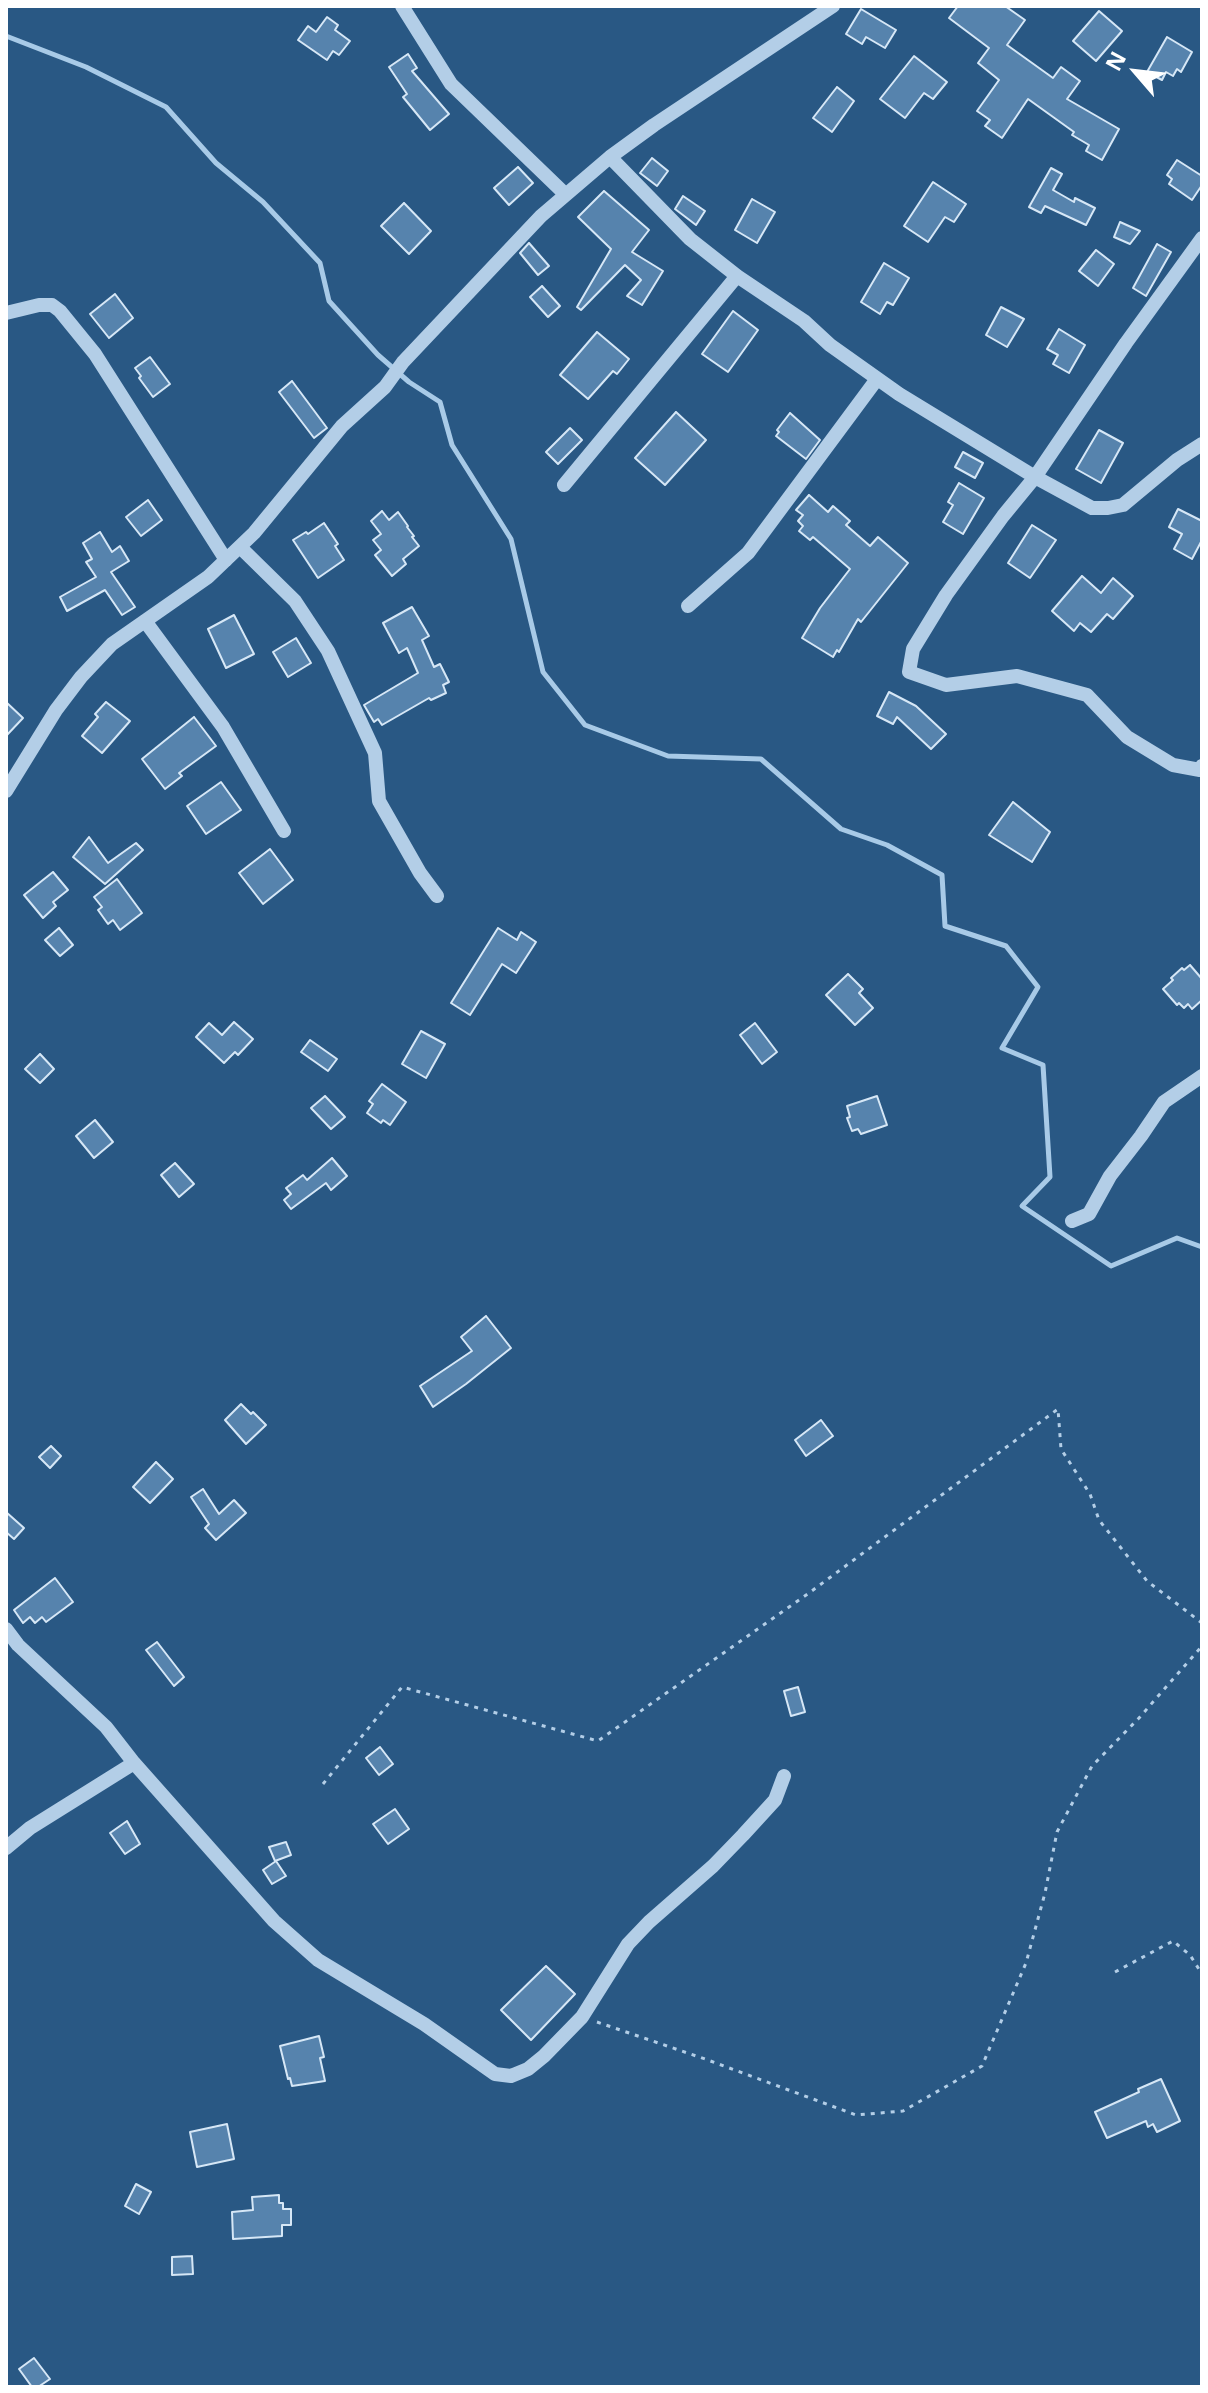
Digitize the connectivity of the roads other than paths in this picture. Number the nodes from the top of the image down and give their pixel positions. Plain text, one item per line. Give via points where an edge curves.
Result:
1 (402, 6) edge
2 (833, 6) edge
3 (610, 157) junction
4 (565, 194) junction
5 (1202, 238) edge
6 (737, 276) junction
7 (6, 313) edge
8 (877, 379) junction
9 (1202, 444) edge
10 (1035, 477) junction
11 (564, 485) dead end
12 (240, 547) junction
13 (226, 560) junction
14 (688, 606) dead end
15 (145, 621) junction
16 (1202, 766) edge
17 (6, 791) edge
18 (284, 831) dead end
19 (437, 896) dead end
20 (1202, 1076) edge
21 (1072, 1221) dead end
22 (6, 1629) edge
23 (134, 1763) junction
24 (784, 1776) dead end
25 (6, 1848) edge

1 - 4 street via 451,84
2 - 3 street
3 - 4 street
3 - 6 street via 690,239
4 - 12 street via 342,426
5 - 10 street
6 - 8 street
6 - 11 street
7 - 13 street via 39,305 60,311 95,354
8 - 10 street
8 - 14 street via 748,553
9 - 10 street via 1123,505 1108,508 1092,508
10 - 16 street via 946,595 913,649 909,672 946,685 1017,676 1087,695 1127,737 1173,765 1200,770
12 - 13 street
12 - 19 street via 295,601 328,651 375,753 379,801
13 - 15 street
15 - 17 street via 112,644 81,677
15 - 18 street via 223,727
20 - 21 street via 1164,1102 1089,1214
22 - 23 street via 106,1727
23 - 24 street via 274,1921 318,1960 495,2074 511,2076 544,2056 582,2017 628,1944 743,1835 775,1800
23 - 25 street

